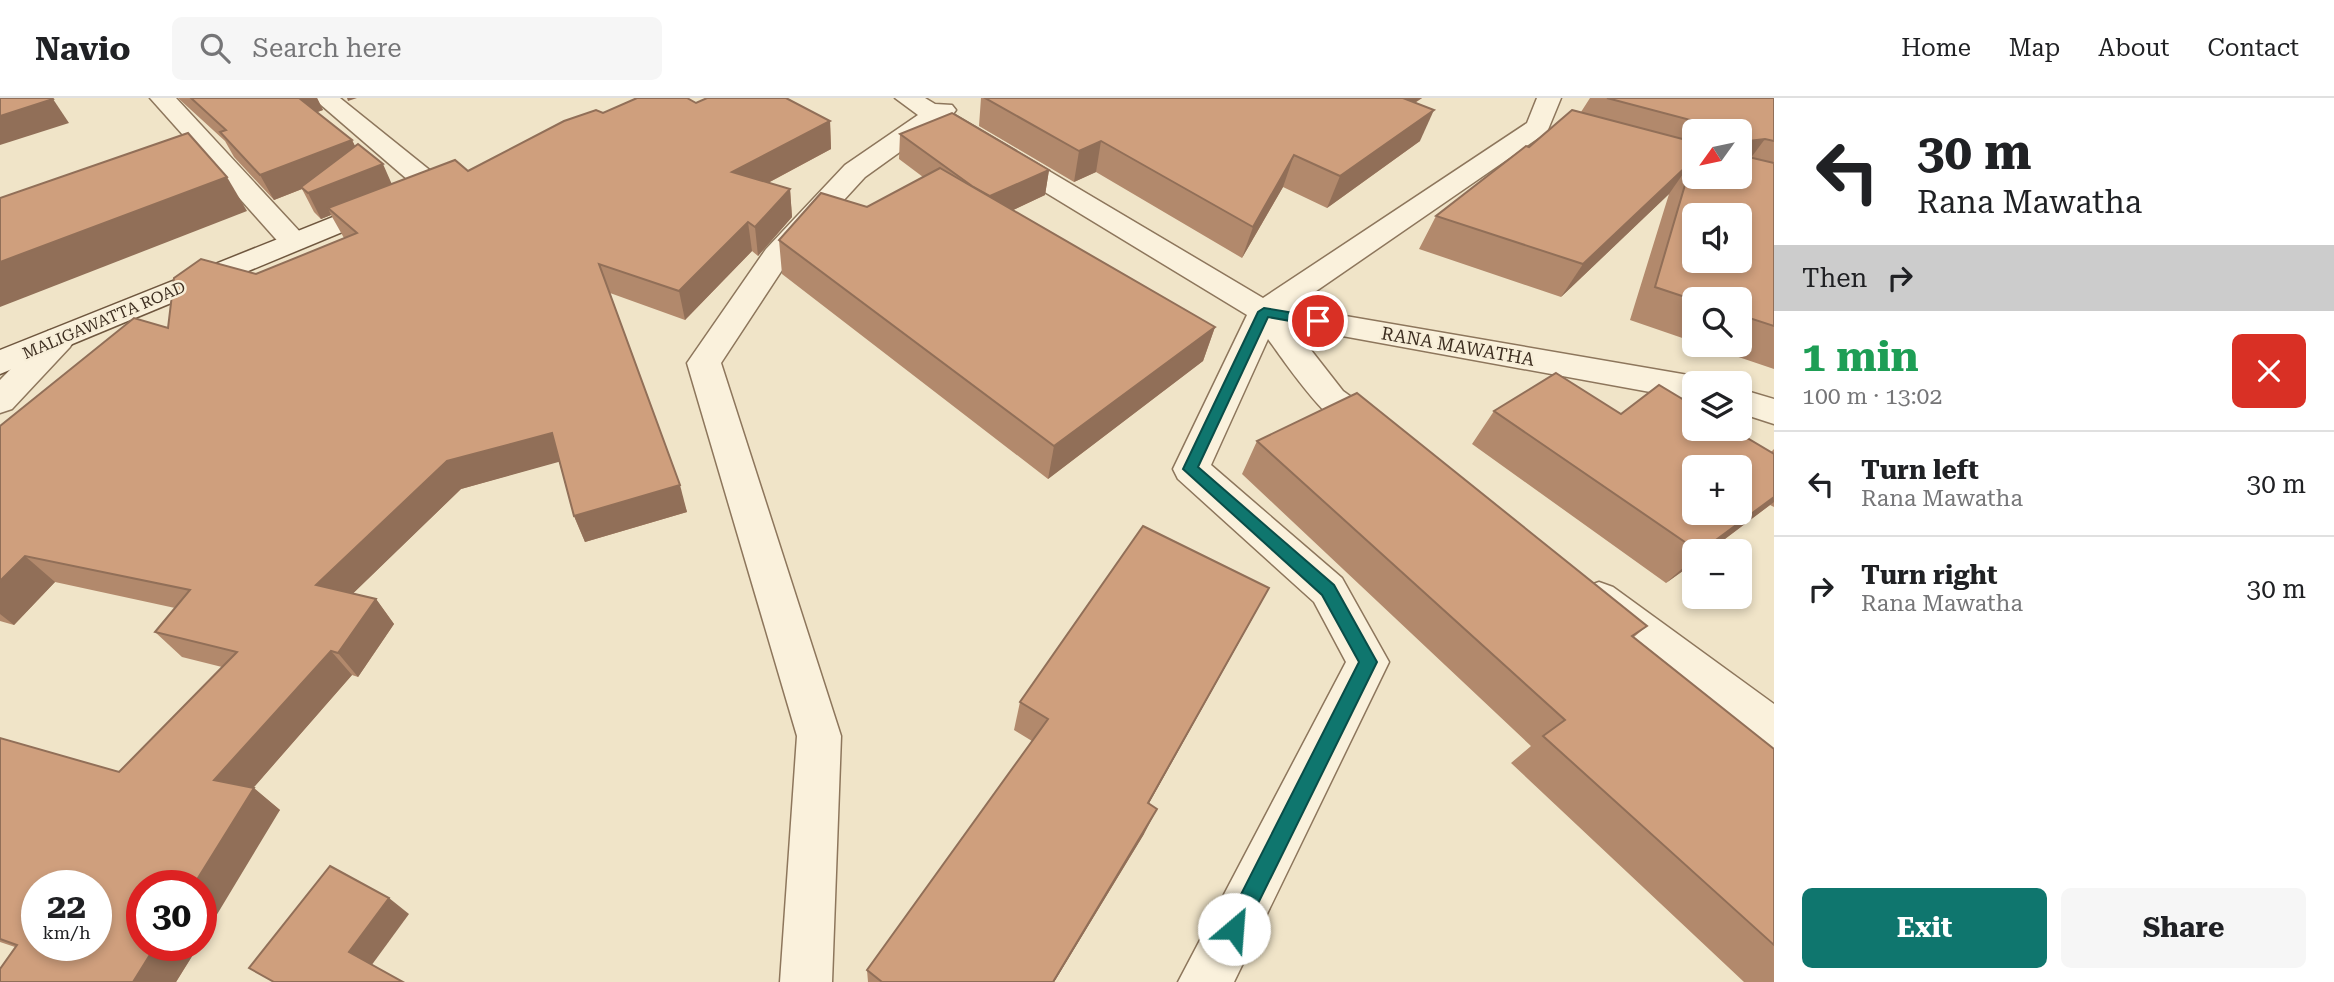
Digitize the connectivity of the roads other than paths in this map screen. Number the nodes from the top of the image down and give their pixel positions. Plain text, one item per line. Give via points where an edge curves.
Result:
1 (162, 98) edge
2 (325, 98) edge
3 (1549, 98) edge
4 (934, 104) edge
5 (292, 240) junction
6 (1264, 312) junction
7 (59, 339) junction
8 (0, 363) edge
9 (1682, 386) edge
10 (0, 401) edge
11 (1752, 405) edge
12 (1774, 412) edge
13 (1409, 457) edge
14 (1575, 581) edge
15 (1774, 730) edge
16 (806, 982) edge
17 (1204, 982) edge

1 - 5 street
2 - 5 street, MALIGAWATTA ROAD via 444,181
3 - 6 street via 1551,130
4 - 6 street
4 - 16 street via 855,171 776,255 704,363 819,736
5 - 7 street, MALIGAWATTA ROAD
6 - 9 street, RANA MAWATHA
6 - 13 street via 1331,399
6 - 17 street via 1191,469 1328,590 1368,662
7 - 8 street, MALIGAWATTA ROAD
7 - 10 street
11 - 12 street
14 - 15 street

